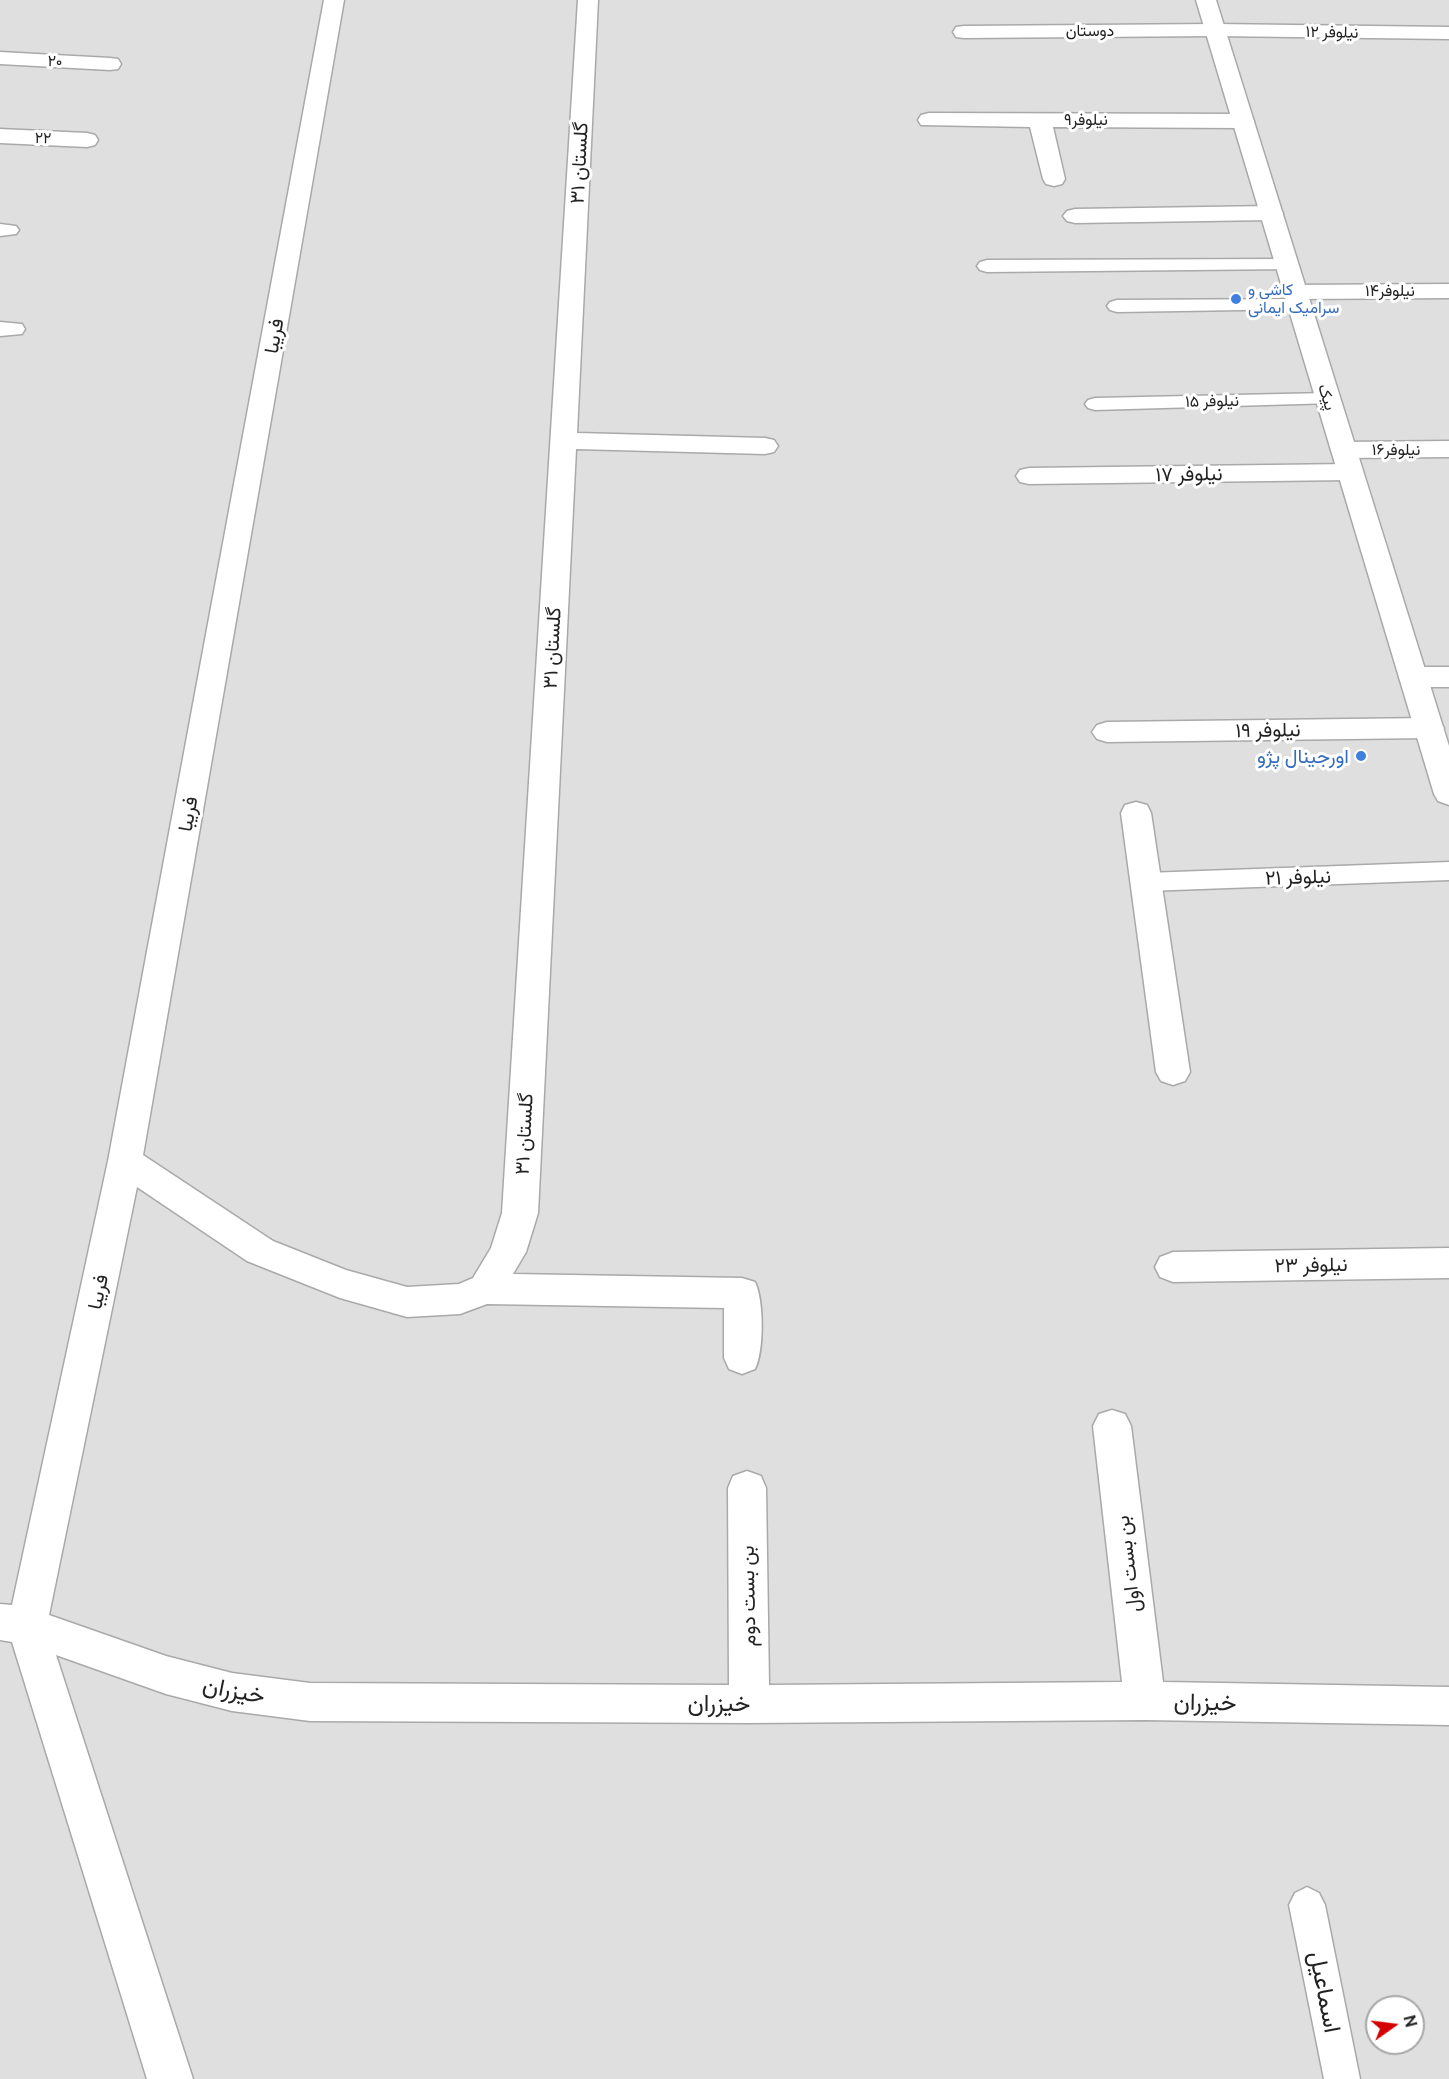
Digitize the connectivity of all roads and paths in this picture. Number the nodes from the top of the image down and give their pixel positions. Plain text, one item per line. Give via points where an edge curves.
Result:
1 (334, 0) edge
2 (588, 0) edge
3 (1206, 0) edge
4 (1215, 30) junction
5 (964, 32) dead end
6 (1449, 33) edge
7 (0, 58) edge
8 (110, 64) dead end
9 (928, 120) dead end
10 (1040, 120) junction
11 (1243, 121) junction
12 (0, 136) edge
13 (87, 140) dead end
14 (1054, 179) dead end
15 (1271, 213) junction
16 (1075, 216) dead end
17 (1287, 265) junction
18 (987, 266) dead end
19 (1449, 291) edge
20 (1297, 298) junction
21 (1117, 306) dead end
22 (1328, 399) junction
23 (1095, 404) dead end
24 (563, 441) junction
25 (765, 446) dead end
26 (1449, 449) edge
27 (1347, 461) junction
28 (1029, 476) dead end
29 (1413, 677) junction
30 (1449, 677) edge
31 (1429, 728) junction
32 (1107, 732) dead end
33 (1449, 794) edge
34 (1136, 813) dead end
35 (1449, 871) edge
36 (1146, 882) junction
37 (1173, 1071) dead end
38 (125, 1161) junction
39 (1449, 1263) edge
40 (1173, 1267) dead end
41 (486, 1289) junction
42 (742, 1358) dead end
43 (1112, 1426) dead end
44 (747, 1488) dead end
45 (14, 1624) edge
46 (1145, 1701) junction
47 (749, 1704) junction
48 (1449, 1706) edge
49 (1307, 1905) dead end
50 (170, 2079) edge
51 (1342, 2079) edge

1 - 38 street, فریبا
2 - 24 street, گلستان ۳۱
3 - 4 street, پیک
4 - 5 street, دوستان
4 - 6 street, نیلوفر ۱۲
4 - 11 street, پیک
7 - 8 street, ۲۰
9 - 10 street, نیلوفر۹
10 - 11 street, نیلوفر۹
10 - 14 street
11 - 15 street, پیک
12 - 13 street, ۲۲
15 - 16 street
15 - 17 street, پیک
17 - 18 lane
17 - 20 street, پیک
19 - 20 street, نیلوفر۱۴
20 - 21 lane
20 - 22 street, پیک
22 - 23 lane, نیلوفر ۱۵
22 - 27 street, پیک
24 - 25 street
24 - 41 street, گلستان ۳۱ via 520,1214 508,1252
26 - 27 street, نیلوفر۱۶
27 - 28 street, نیلوفر ۱۷
27 - 29 street, پیک
29 - 30 street
29 - 31 street, پیک
31 - 32 street, نیلوفر ۱۹
31 - 33 street, پیک
34 - 36 street
35 - 36 lane, نیلوفر ۲۱
36 - 37 street
38 - 41 street via 260,1251 340,1283 407,1302 460,1299
38 - 45 street, فریبا
39 - 40 street, نیلوفر ۲۳
41 - 42 street via 742,1293
43 - 46 street, بن بست اول
44 - 47 street, بن بست دوم
45 - 47 street, خیزران via 188,1681 232,1692 310,1702
45 - 50 street
46 - 47 street, خیزران
46 - 48 street, خیزران
49 - 51 lane, اسماعیل

